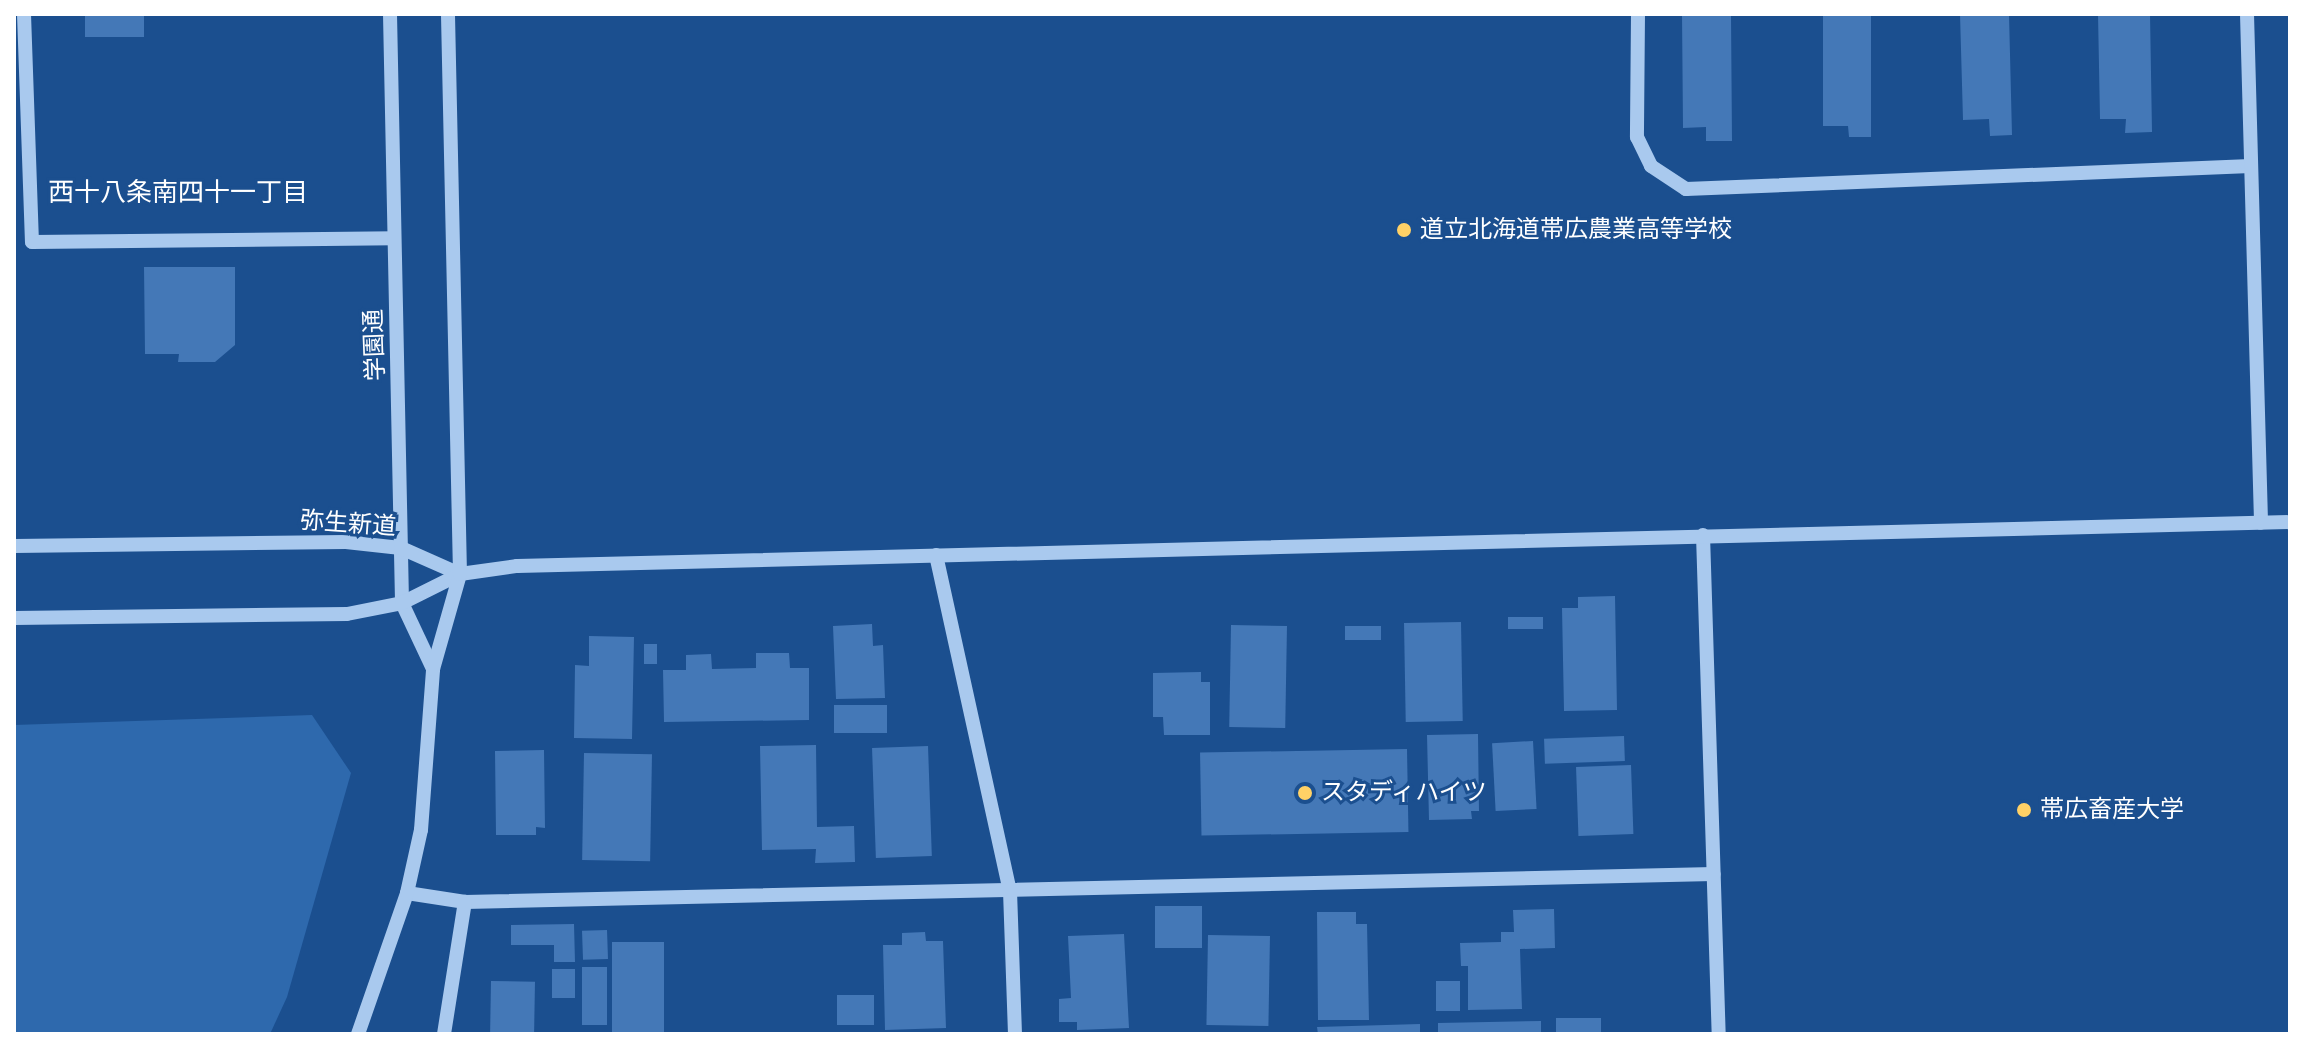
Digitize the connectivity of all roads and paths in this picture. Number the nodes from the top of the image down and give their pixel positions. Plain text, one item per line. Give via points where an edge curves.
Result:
1 (24, 14) edge
2 (390, 14) edge
3 (448, 14) edge
4 (1638, 14) edge
5 (2247, 14) edge
6 (2251, 166) junction
7 (394, 238) junction
8 (2290, 522) edge
9 (2261, 523) junction
10 (1703, 535) junction
11 (14, 546) edge
12 (401, 548) junction
13 (936, 555) junction
14 (460, 574) junction
15 (402, 603) junction
16 (14, 618) edge
17 (433, 669) junction
18 (1714, 874) junction
19 (1010, 891) junction
20 (407, 893) junction
21 (465, 902) junction
22 (358, 1034) edge
23 (444, 1034) edge
24 (1015, 1034) edge
25 (1719, 1034) edge

1 - 7 street via 32,242
2 - 7 street, 学園通
3 - 14 street, 学園通
4 - 6 street via 1637,137 1651,166 1686,189
5 - 6 street
6 - 9 street
7 - 12 street, 学園通
8 - 9 street
9 - 10 street
10 - 13 street
10 - 18 street
11 - 12 street, 弥生新道 via 346,542
12 - 14 street, 弥生新道
12 - 15 street, 学園通
13 - 14 street via 517,566
13 - 19 street
14 - 15 street
14 - 17 street, 学園通
15 - 16 street via 347,614
15 - 17 street, 学園通
17 - 20 street, 学園通 via 421,830
18 - 19 street
18 - 25 street
19 - 21 street
19 - 24 street
20 - 21 street
20 - 22 street, 学園通
21 - 23 street

